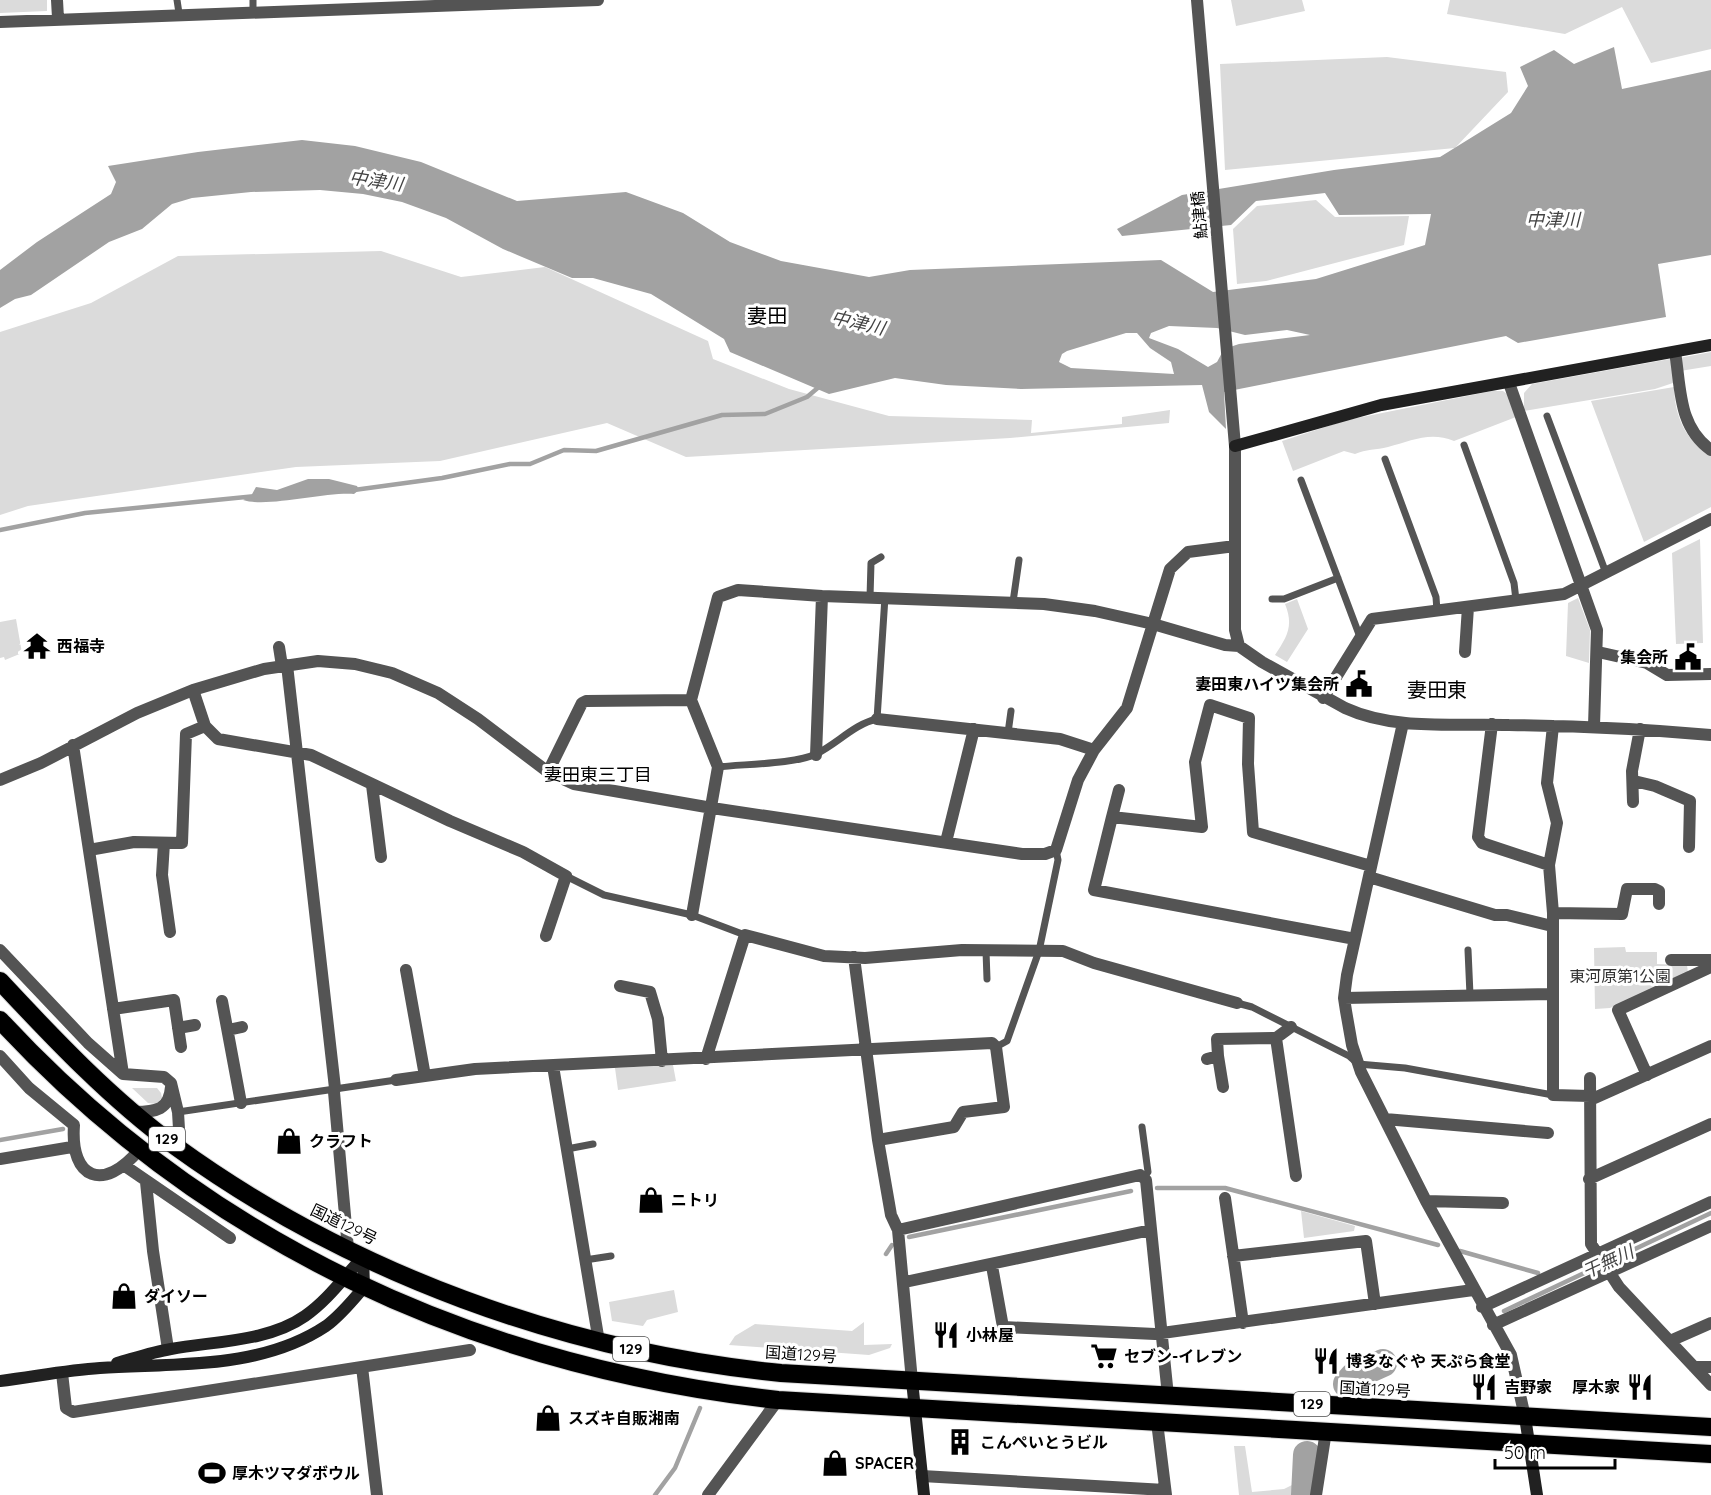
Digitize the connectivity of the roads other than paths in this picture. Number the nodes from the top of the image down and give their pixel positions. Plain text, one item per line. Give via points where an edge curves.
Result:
1 (57, 0) edge
2 (177, 0) edge
3 (598, 0) edge
4 (1197, 0) edge
5 (453, 2) edge
6 (303, 4) edge
7 (253, 5) edge
8 (179, 13) junction
9 (58, 18) junction
10 (0, 21) edge
11 (1711, 345) edge
12 (1675, 352) junction
13 (1509, 383) junction
14 (1546, 416) dead end
15 (1464, 445) dead end
16 (1235, 446) junction
17 (1711, 450) edge
18 (1385, 459) dead end
19 (1301, 480) dead end
20 (1710, 523) edge
21 (1235, 546) junction
22 (881, 557) dead end
23 (1019, 560) dead end
24 (1606, 573) junction
25 (1338, 578) junction
26 (1582, 585) junction
27 (822, 596) junction
28 (870, 597) junction
29 (885, 597) junction
30 (1272, 599) dead end
31 (1516, 600) junction
32 (1013, 602) junction
33 (1467, 607) junction
34 (1437, 611) junction
35 (1153, 624) junction
36 (1360, 637) junction
37 (1239, 646) junction
38 (279, 647) dead end
39 (1465, 652) dead end
40 (1598, 652) junction
41 (284, 665) junction
42 (1711, 674) edge
43 (193, 690) junction
44 (804, 696) dead end
45 (818, 697) junction
46 (1323, 698) junction
47 (691, 700) junction
48 (1011, 711) dead end
49 (877, 719) junction
50 (1402, 723) junction
51 (1492, 724) junction
52 (205, 726) junction
53 (1553, 726) junction
54 (1593, 726) junction
55 (974, 729) junction
56 (1640, 729) junction
57 (1008, 733) junction
58 (1711, 735) edge
59 (73, 745) junction
60 (1094, 750) junction
61 (298, 751) junction
62 (816, 754) junction
63 (718, 767) junction
64 (549, 772) junction
65 (0, 780) edge
66 (1634, 781) junction
67 (372, 785) junction
68 (1119, 790) dead end
69 (1633, 802) dead end
70 (712, 808) junction
71 (1112, 816) junction
72 (946, 842) junction
73 (164, 843) junction
74 (1689, 847) dead end
75 (89, 850) junction
76 (1056, 850) junction
77 (381, 857) dead end
78 (1549, 865) junction
79 (1370, 872) junction
80 (566, 876) junction
81 (1661, 896) dead end
82 (166, 908) junction
83 (152, 911) dead end
84 (1552, 913) junction
85 (692, 915) junction
86 (1552, 926) junction
87 (170, 932) dead end
88 (745, 935) junction
89 (546, 936) dead end
90 (1355, 939) junction
91 (0, 950) edge
92 (1468, 950) dead end
93 (986, 951) junction
94 (1039, 951) junction
95 (854, 957) junction
96 (1671, 960) dead end
97 (1711, 960) edge
98 (1711, 968) edge
99 (406, 970) dead end
100 (987, 979) dead end
101 (0, 981) edge
102 (620, 986) dead end
103 (423, 989) dead end
104 (409, 991) junction
105 (1552, 994) junction
106 (1470, 995) junction
107 (1344, 998) junction
108 (222, 1001) dead end
109 (1237, 1003) joint
110 (113, 1009) junction
111 (0, 1020) edge
112 (195, 1025) dead end
113 (242, 1027) dead end
114 (1291, 1027) junction
115 (178, 1028) junction
116 (228, 1030) junction
117 (1276, 1038) junction
118 (1711, 1046) edge
119 (181, 1047) dead end
120 (996, 1047) junction
121 (868, 1051) junction
122 (0, 1056) edge
123 (706, 1059) junction
124 (662, 1061) junction
125 (1358, 1064) junction
126 (553, 1066) junction
127 (123, 1074) junction
128 (1647, 1075) junction
129 (425, 1076) junction
130 (1590, 1078) dead end
131 (396, 1080) joint
132 (171, 1083) junction
133 (1223, 1087) dead end
134 (335, 1088) junction
135 (1552, 1095) junction
136 (1590, 1098) junction
137 (241, 1103) junction
138 (135, 1112) junction
139 (178, 1112) junction
140 (1384, 1119) junction
141 (1711, 1124) edge
142 (1142, 1127) dead end
143 (1548, 1133) dead end
144 (878, 1140) junction
145 (173, 1144) junction
146 (593, 1144) dead end
147 (72, 1147) junction
148 (567, 1149) junction
149 (139, 1150) junction
150 (0, 1159) edge
151 (125, 1166) junction
152 (1296, 1176) dead end
153 (1143, 1178) junction
154 (1589, 1179) junction
155 (146, 1182) junction
156 (1225, 1198) dead end
157 (1426, 1200) junction
158 (1711, 1202) edge
159 (1503, 1203) dead end
160 (1711, 1226) edge
161 (897, 1230) junction
162 (1151, 1230) junction
163 (230, 1238) dead end
164 (356, 1253) junction
165 (611, 1256) dead end
166 (1233, 1256) junction
167 (585, 1260) junction
168 (1602, 1263) junction
169 (992, 1266) junction
170 (344, 1277) junction
171 (904, 1282) junction
172 (364, 1287) junction
173 (1473, 1290) junction
174 (1375, 1304) junction
175 (1482, 1307) junction
176 (1243, 1323) junction
177 (1711, 1323) edge
178 (1493, 1325) junction
179 (1163, 1332) junction
180 (1670, 1341) junction
181 (599, 1342) junction
182 (168, 1349) junction
183 (470, 1350) dead end
184 (362, 1367) junction
185 (1694, 1367) junction
186 (99, 1368) junction
187 (1711, 1368) edge
188 (62, 1373) junction
189 (0, 1381) edge
190 (912, 1381) junction
191 (1711, 1385) edge
192 (1168, 1396) junction
193 (778, 1400) junction
194 (914, 1408) junction
195 (1525, 1417) junction
196 (1157, 1422) junction
197 (1711, 1427) edge
198 (1326, 1431) junction
199 (1529, 1443) junction
200 (1711, 1454) edge
201 (922, 1476) junction
202 (1166, 1492) edge
203 (377, 1495) edge
204 (708, 1495) edge
205 (924, 1495) edge
206 (1316, 1495) edge
207 (1537, 1495) edge

1 - 9 street
2 - 8 lane
3 - 5 street
4 - 16 street, 鮎津橋
5 - 6 street
6 - 7 street
7 - 8 street
8 - 9 street
9 - 10 street
11 - 12 street
12 - 13 street
12 - 17 street via 1682,409 1692,430
13 - 16 street via 1381,405
13 - 26 street
14 - 24 lane
15 - 31 lane via 1514,583
16 - 21 street, 鮎津橋
18 - 34 lane via 1436,597
19 - 25 lane
20 - 24 street
21 - 35 street via 1188,552 1170,569
21 - 37 street, 鮎津橋 via 1235,630
22 - 28 lane via 871,562
23 - 32 lane
24 - 26 street
25 - 30 lane via 1284,599
25 - 36 lane
26 - 31 street via 1564,594
26 - 40 street via 1597,630
27 - 28 street
27 - 45 street
27 - 47 street via 738,590 718,597
28 - 29 street
29 - 32 street
29 - 49 lane
31 - 33 street
32 - 35 street via 1095,611
33 - 34 street
33 - 39 street
34 - 36 street via 1372,619
35 - 37 street
35 - 60 street via 1127,708
36 - 46 street
37 - 46 street
38 - 41 street
40 - 42 street via 1647,663 1667,675
40 - 54 street
41 - 43 street
41 - 61 street
41 - 64 street via 318,661 356,664 392,673 457,704
43 - 52 street
43 - 59 street
44 - 45 street
45 - 62 street
46 - 50 street via 1358,714
47 - 63 street
47 - 64 street via 582,703
48 - 57 lane
49 - 55 street
49 - 62 lane via 864,722
50 - 51 street
50 - 79 street
51 - 53 street
51 - 78 street via 1478,837 1482,843
52 - 61 street via 218,739 233,744
52 - 73 street via 186,734 182,843
53 - 54 street
53 - 78 street via 1547,783 1557,823
54 - 56 street
55 - 57 street
55 - 72 street
56 - 58 street
56 - 66 street via 1632,771
57 - 60 street via 1060,739
59 - 65 street
59 - 75 street
60 - 76 street via 1078,780
61 - 67 street
61 - 134 street
62 - 63 lane
63 - 70 street
64 - 70 street via 574,784
66 - 69 street
66 - 74 street via 1690,801 1693,825
67 - 77 street
67 - 80 street via 523,852
68 - 71 street
70 - 72 street
70 - 85 street
71 - 79 street via 1202,827 1195,762 1210,705 1250,718 1248,764 1253,832
71 - 90 street via 1094,890
72 - 76 street via 1022,854
73 - 75 street via 134,842
73 - 82 street
75 - 110 street via 109,949
76 - 94 lane via 1058,860
78 - 84 street
79 - 86 street via 1495,915
79 - 90 street
80 - 85 lane via 604,895
80 - 89 street
81 - 84 street via 1627,889 1622,914
82 - 83 street
82 - 87 street
84 - 86 street
85 - 88 lane
86 - 105 street
88 - 95 street via 824,956
88 - 123 street
90 - 107 street
91 - 127 street via 88,1043
92 - 106 lane
93 - 94 street
93 - 95 street
93 - 100 lane
94 - 109 street via 1063,951
94 - 120 lane via 1007,1041
95 - 121 street
96 - 97 street
98 - 128 street via 1618,1010
99 - 104 street
101 - 138 highway, 国道129号 / 129 via 45,1029
102 - 124 street via 636,983 650,992 658,1019
103 - 104 street
104 - 129 street
105 - 106 street
105 - 135 street
106 - 107 street
107 - 125 street
108 - 116 street
109 - 114 lane
110 - 115 street via 174,1000
110 - 127 street
111 - 149 highway, 129
112 - 115 street
113 - 116 street
114 - 117 street
114 - 125 lane
115 - 119 street
116 - 137 street
117 - 133 street via 1217,1039 1212,1057
117 - 152 street via 1280,1111
118 - 128 street
120 - 121 street via 992,1043
120 - 144 street via 1004,1107 963,1112 954,1127
121 - 123 street
121 - 144 street via 866,1062
122 - 147 street via 29,1088 74,1125
123 - 124 street
124 - 126 street
125 - 135 lane via 1416,1069
125 - 140 street
126 - 129 street via 475,1069
126 - 148 street
127 - 132 street via 164,1077
128 - 136 street
129 - 131 street
130 - 136 street
131 - 134 lane
132 - 138 street via 169,1101 162,1108
132 - 139 street
134 - 137 lane
134 - 164 street
135 - 136 street
136 - 154 street
137 - 139 lane
138 - 145 highway, 国道129号 / 129
139 - 145 street
140 - 143 street via 1471,1132
140 - 157 street
141 - 154 street
142 - 153 lane via 1148,1172
144 - 161 street
145 - 164 highway, 国道129号 / 129 via 301,1226
146 - 148 lane
147 - 150 street
147 - 151 street via 88,1171 100,1176
148 - 167 street
149 - 151 street
149 - 170 highway, 129 via 214,1204
151 - 155 street
153 - 161 street via 1140,1175
153 - 162 street
154 - 168 street via 1591,1244
155 - 163 street
155 - 182 street
156 - 166 street
157 - 159 street
157 - 173 street
158 - 168 street
160 - 168 street
161 - 171 street
162 - 169 street
162 - 179 street
164 - 170 street
164 - 172 street
164 - 181 highway, 国道129号 / 129 via 484,1307
165 - 167 lane
166 - 174 street via 1366,1240
166 - 176 street
167 - 181 street
168 - 175 street
168 - 178 street
168 - 180 street
169 - 171 street
169 - 179 street via 1003,1328
170 - 172 highway, 129
170 - 182 street via 316,1308 285,1327
171 - 190 street
172 - 186 street via 328,1324 291,1346 265,1354 170,1366
172 - 193 highway, 129 via 542,1355 659,1383
173 - 174 street
173 - 175 street
174 - 176 street
175 - 178 street
176 - 179 street
177 - 180 street
178 - 195 street via 1511,1355
179 - 192 street
180 - 185 street
181 - 190 highway, 国道129号 / 129 via 722,1367
182 - 186 street
183 - 184 street
184 - 188 street via 73,1412 66,1408
184 - 203 street
185 - 187 street
185 - 191 street
186 - 188 street
188 - 189 street
190 - 192 highway, 国道129号 / 129
190 - 194 street
192 - 195 highway, 国道129号 / 129
193 - 194 highway, 129
193 - 204 street
194 - 196 highway, 129
194 - 201 street
195 - 197 highway, 国道129号 / 129
195 - 199 street
196 - 198 highway, 129
196 - 202 street
198 - 199 highway, 129
198 - 206 street
199 - 200 highway, 129
199 - 207 street
201 - 202 street
201 - 205 street

